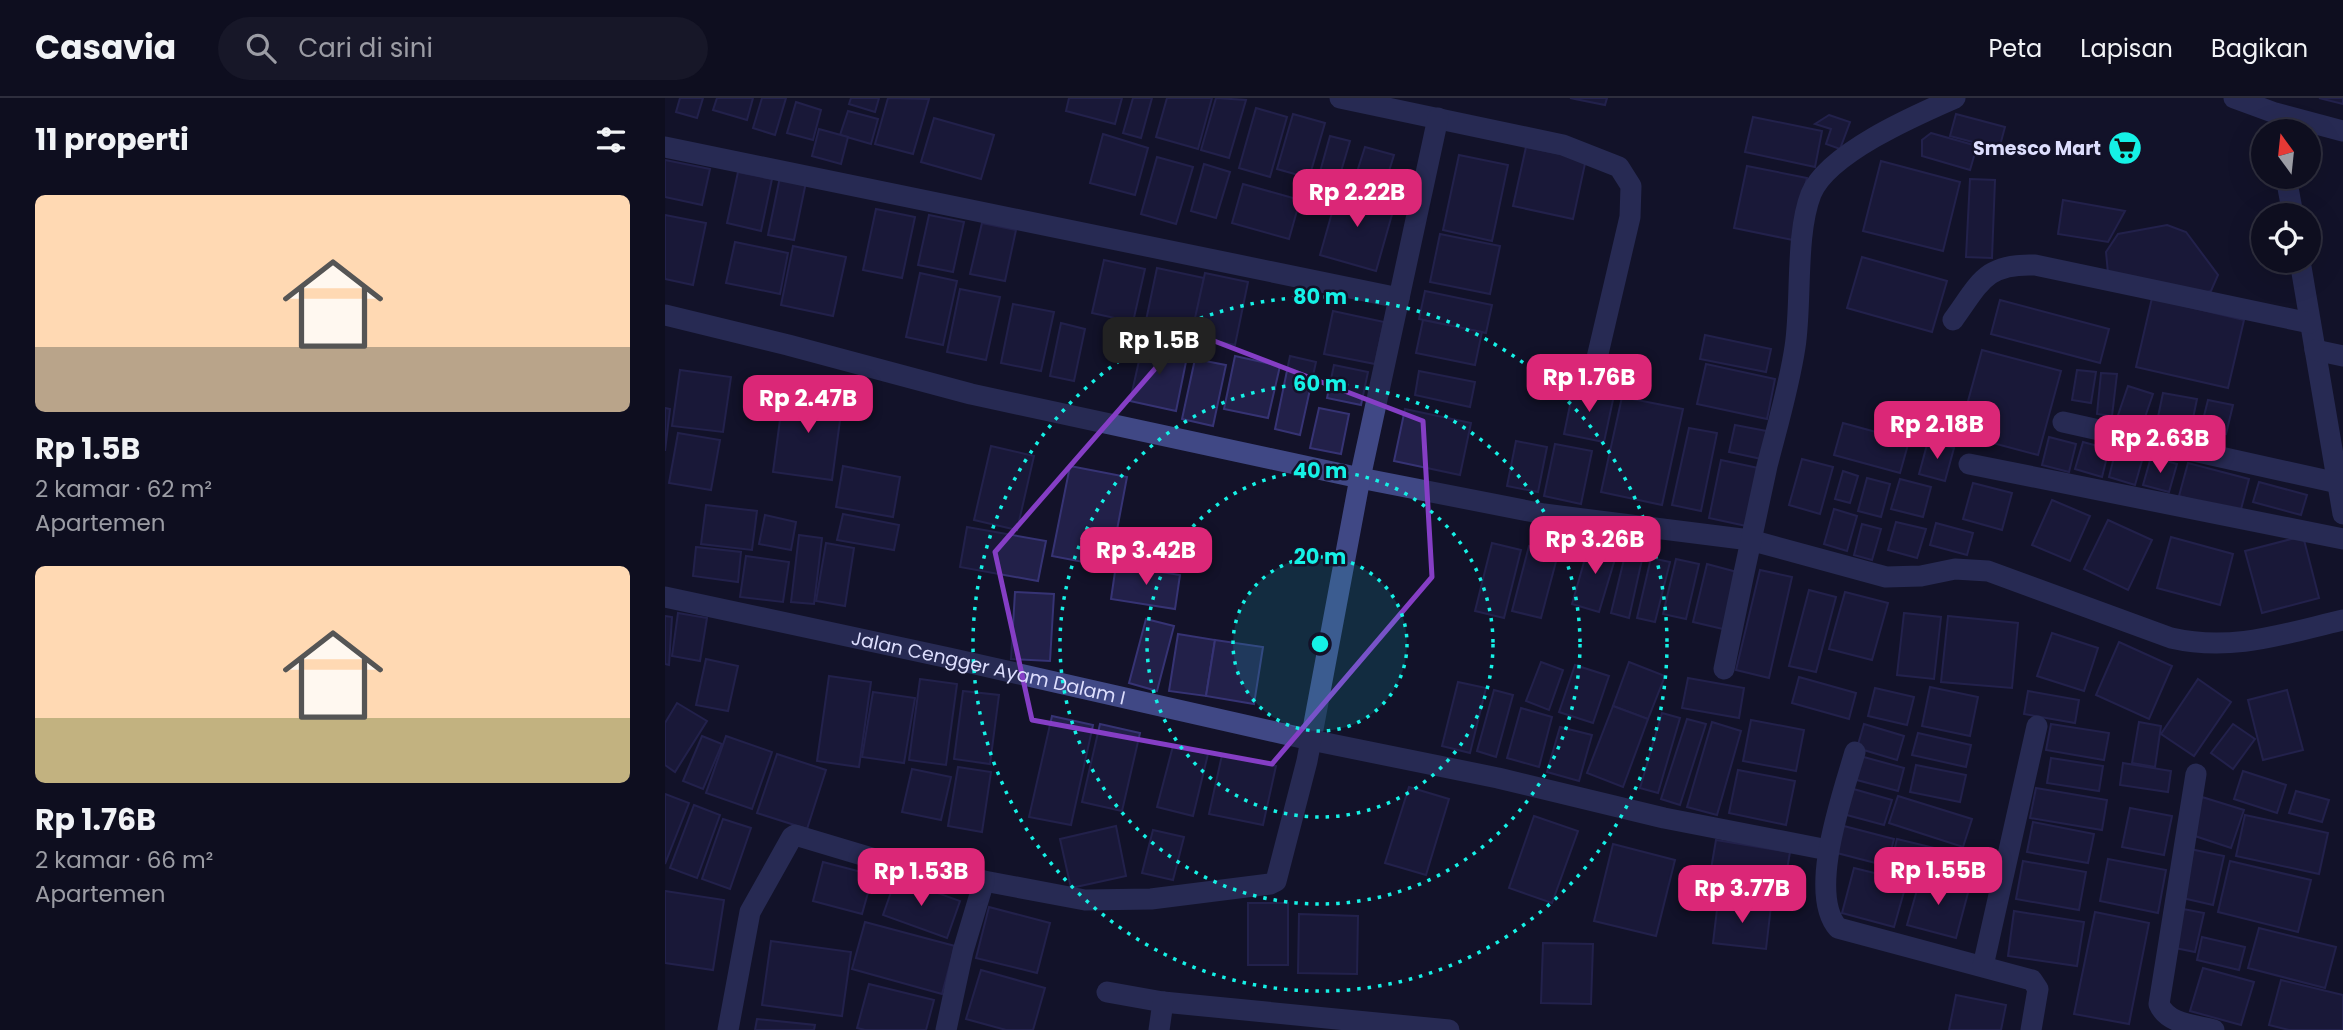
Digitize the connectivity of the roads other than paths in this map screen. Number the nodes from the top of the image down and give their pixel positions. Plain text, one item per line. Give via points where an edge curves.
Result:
1 (1340, 98) edge
2 (1955, 98) edge
3 (2234, 98) edge
4 (2274, 114) edge
5 (1438, 118) junction
6 (2343, 131) edge
7 (665, 147) edge
8 (2302, 273) edge
9 (1399, 298) junction
10 (665, 315) edge
11 (1953, 320) dead end
12 (2310, 323) junction
13 (2315, 350) junction
14 (2343, 356) edge
15 (1593, 375) dead end
16 (2063, 422) dead end
17 (1969, 464) dead end
18 (1360, 478) junction
19 (2338, 484) junction
20 (2343, 514) edge
21 (1750, 540) junction
22 (2343, 540) edge
23 (665, 597) edge
24 (2343, 620) edge
25 (1724, 669) dead end
26 (2037, 726) dead end
27 (1311, 740) junction
28 (1855, 752) dead end
29 (2196, 774) dead end
30 (1828, 850) junction
31 (984, 881) junction
32 (1983, 966) junction
33 (1107, 992) dead end
34 (1163, 1002) junction
35 (1371, 1026) edge
36 (728, 1030) edge
37 (946, 1030) edge
38 (1159, 1030) edge
39 (1449, 1030) edge
40 (2031, 1030) edge
41 (2214, 1030) edge

1 - 5 street
2 - 21 street via 1850,153 1829,170 1812,193 1804,230 1795,348
3 - 4 street
4 - 6 street
5 - 9 street
5 - 15 street via 1581,151 1619,167 1631,186 1630,217
7 - 9 street
8 - 12 street
9 - 18 street
10 - 18 street via 971,394
11 - 12 street via 1989,274 2001,267 2035,265
12 - 13 street
13 - 14 street
13 - 19 street
16 - 19 street
17 - 22 street
18 - 21 street via 1544,514
18 - 27 street
19 - 20 street
21 - 24 street via 1886,577 1955,569 1988,571 2196,643 2255,641
21 - 25 street
23 - 27 street, Jalan Cengger Ayam Dalam I
26 - 32 street
27 - 30 street, Jalan Cengger Ayam Dalam I
27 - 31 street via 1279,876 1270,884 1151,899 1086,900
28 - 30 street
29 - 41 street via 2159,1004 2172,1019
30 - 32 street via 1827,902 1838,928
31 - 36 street via 922,873 799,835 792,837 750,912
31 - 37 street
32 - 40 street via 2032,980 2036,992
33 - 34 street
34 - 35 street
34 - 38 street
35 - 39 street

